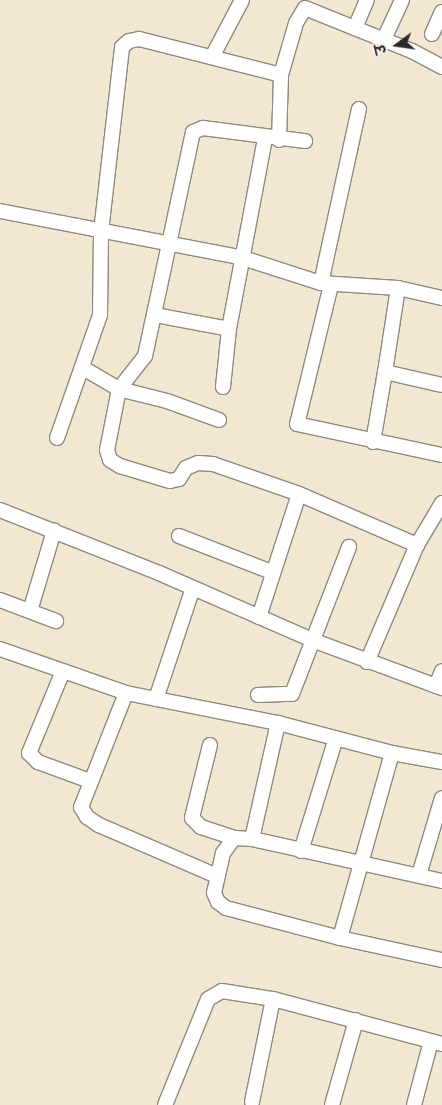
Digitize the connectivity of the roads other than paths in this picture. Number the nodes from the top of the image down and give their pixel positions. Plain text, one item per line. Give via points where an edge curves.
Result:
1 (242, 0) edge
2 (367, 0) edge
3 (402, 0) edge
4 (306, 4) edge
5 (442, 12) edge
6 (355, 28) junction
7 (432, 34) dead end
8 (384, 39) junction
9 (212, 56) junction
10 (442, 67) edge
11 (281, 75) junction
12 (359, 109) dead end
13 (265, 138) junction
14 (279, 140) junction
15 (305, 142) dead end
16 (0, 211) edge
17 (101, 232) junction
18 (167, 245) junction
19 (243, 258) junction
20 (326, 284) junction
21 (398, 288) junction
22 (442, 298) edge
23 (155, 315) junction
24 (229, 329) junction
25 (83, 368) junction
26 (385, 372) junction
27 (442, 385) edge
28 (222, 387) dead end
29 (119, 389) junction
30 (219, 420) dead end
31 (56, 438) dead end
32 (373, 442) junction
33 (442, 455) edge
34 (299, 494) junction
35 (442, 503) edge
36 (0, 510) edge
37 (54, 531) junction
38 (179, 536) dead end
39 (417, 545) junction
40 (349, 547) dead end
41 (272, 572) junction
42 (193, 588) junction
43 (0, 600) edge
44 (30, 611) junction
45 (258, 616) junction
46 (56, 621) dead end
47 (312, 640) junction
48 (0, 649) edge
49 (367, 662) junction
50 (63, 671) junction
51 (442, 671) edge
52 (439, 687) edge
53 (126, 693) junction
54 (258, 695) dead end
55 (156, 699) junction
56 (278, 723) junction
57 (336, 738) junction
58 (210, 745) dead end
59 (392, 753) junction
60 (442, 762) edge
61 (90, 781) junction
62 (442, 798) edge
63 (234, 838) junction
64 (252, 839) junction
65 (301, 850) junction
66 (360, 863) junction
67 (419, 875) junction
68 (217, 876) junction
69 (442, 881) edge
70 (340, 938) junction
71 (442, 960) edge
72 (273, 999) junction
73 (356, 1020) junction
74 (436, 1043) edge
75 (252, 1102) dead end
76 (165, 1105) edge
77 (332, 1105) edge
78 (414, 1105) edge

1 - 9 street
2 - 6 street
3 - 8 street
4 - 6 street
4 - 11 street via 296,23
5 - 7 street
6 - 8 street
8 - 10 street
9 - 11 street
9 - 17 street via 139,39 122,47
11 - 14 street
12 - 20 street
13 - 14 street
13 - 18 street via 203,128 193,132
13 - 19 street
14 - 15 street
16 - 17 street
17 - 18 street
17 - 25 street via 100,315
18 - 19 street
18 - 23 street
19 - 20 street
19 - 24 street
20 - 21 street
20 - 32 street via 296,424
21 - 22 street
21 - 26 street
23 - 24 street
23 - 29 street via 145,356
24 - 28 street
25 - 29 street
25 - 31 street
26 - 27 street
26 - 32 street
29 - 30 street via 167,401
29 - 34 street via 107,450 110,460 120,466 170,481 180,479 186,468 198,463 213,464
32 - 33 street
34 - 39 street
34 - 41 street
35 - 39 street
36 - 37 street
37 - 42 street
37 - 44 street
38 - 41 street
39 - 49 street
40 - 47 street
41 - 45 street
42 - 45 street
42 - 55 street
43 - 44 street
44 - 46 street
45 - 47 street
47 - 49 street
47 - 54 street via 292,694
48 - 50 street
49 - 52 street
50 - 53 street
50 - 61 street via 28,753 38,762
51 - 52 street
53 - 55 street
53 - 61 street
55 - 56 street
56 - 57 street
56 - 64 street
57 - 59 street
57 - 65 street
58 - 63 street via 192,818 202,827
59 - 60 street
59 - 66 street
61 - 68 street via 82,808 87,817
62 - 67 street
63 - 64 street
63 - 68 street via 223,853
64 - 65 street
65 - 66 street
66 - 67 street
66 - 70 street
67 - 69 street
68 - 70 street via 214,893 226,908
70 - 71 street
72 - 73 street
72 - 75 street
72 - 76 street via 222,990 208,999
73 - 74 street
73 - 77 street
74 - 78 street

